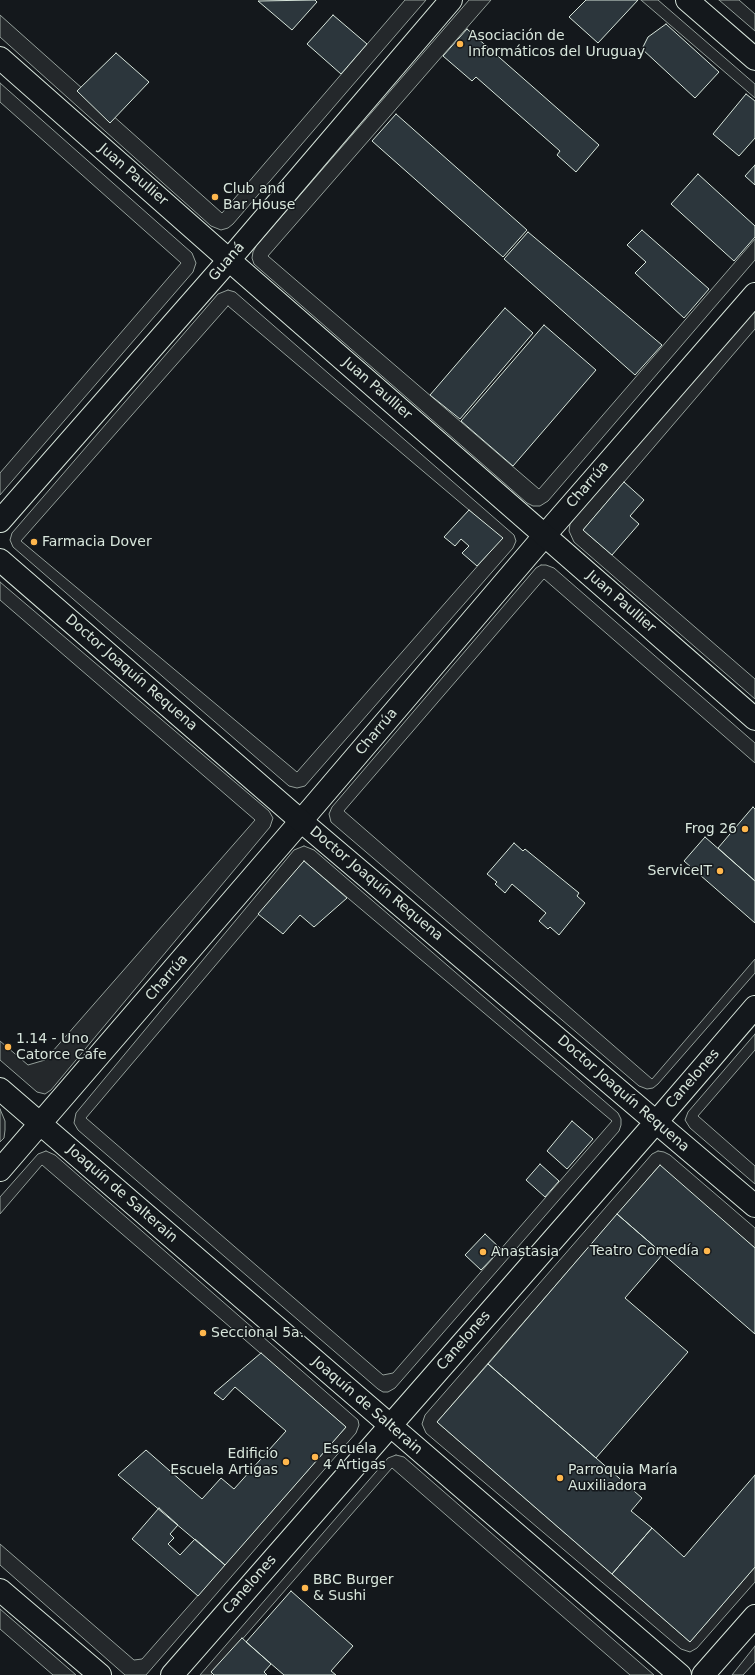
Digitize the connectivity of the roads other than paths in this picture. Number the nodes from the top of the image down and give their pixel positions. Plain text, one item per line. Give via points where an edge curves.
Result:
1 (451, 0) edge
2 (687, 0) edge
3 (0, 58) edge
4 (755, 59) edge
5 (229, 260) junction
6 (755, 294) edge
7 (0, 521) edge
8 (545, 535) junction
9 (0, 560) edge
10 (755, 719) edge
11 (301, 821) junction
12 (755, 1007) edge
13 (0, 1088) edge
14 (657, 1122) junction
15 (40, 1123) junction
16 (0, 1170) edge
17 (755, 1206) edge
18 (389, 1425) junction
19 (0, 1590) edge
20 (755, 1616) edge
21 (100, 1675) edge
22 (172, 1675) edge
23 (680, 1675) edge
24 (703, 1675) edge

1 - 5 street, Guaná
2 - 4 street
3 - 5 street, Juan Paullier
5 - 7 street, Guaná
5 - 8 street, Juan Paullier
6 - 8 street, Charrúa
8 - 10 street, Juan Paullier
8 - 11 street, Charrúa
9 - 11 street, Doctor Joaquín Requena
11 - 14 street, Doctor Joaquín Requena
11 - 15 street, Charrúa
12 - 14 street, Canelones
13 - 15 street, Joaquín de Salterain
14 - 17 street, Doctor Joaquín Requena
14 - 18 street, Canelones
15 - 16 street, Charrúa
15 - 18 street, Joaquín de Salterain
18 - 22 street, Canelones
18 - 23 street, Joaquín de Salterain
19 - 21 street
20 - 24 street

